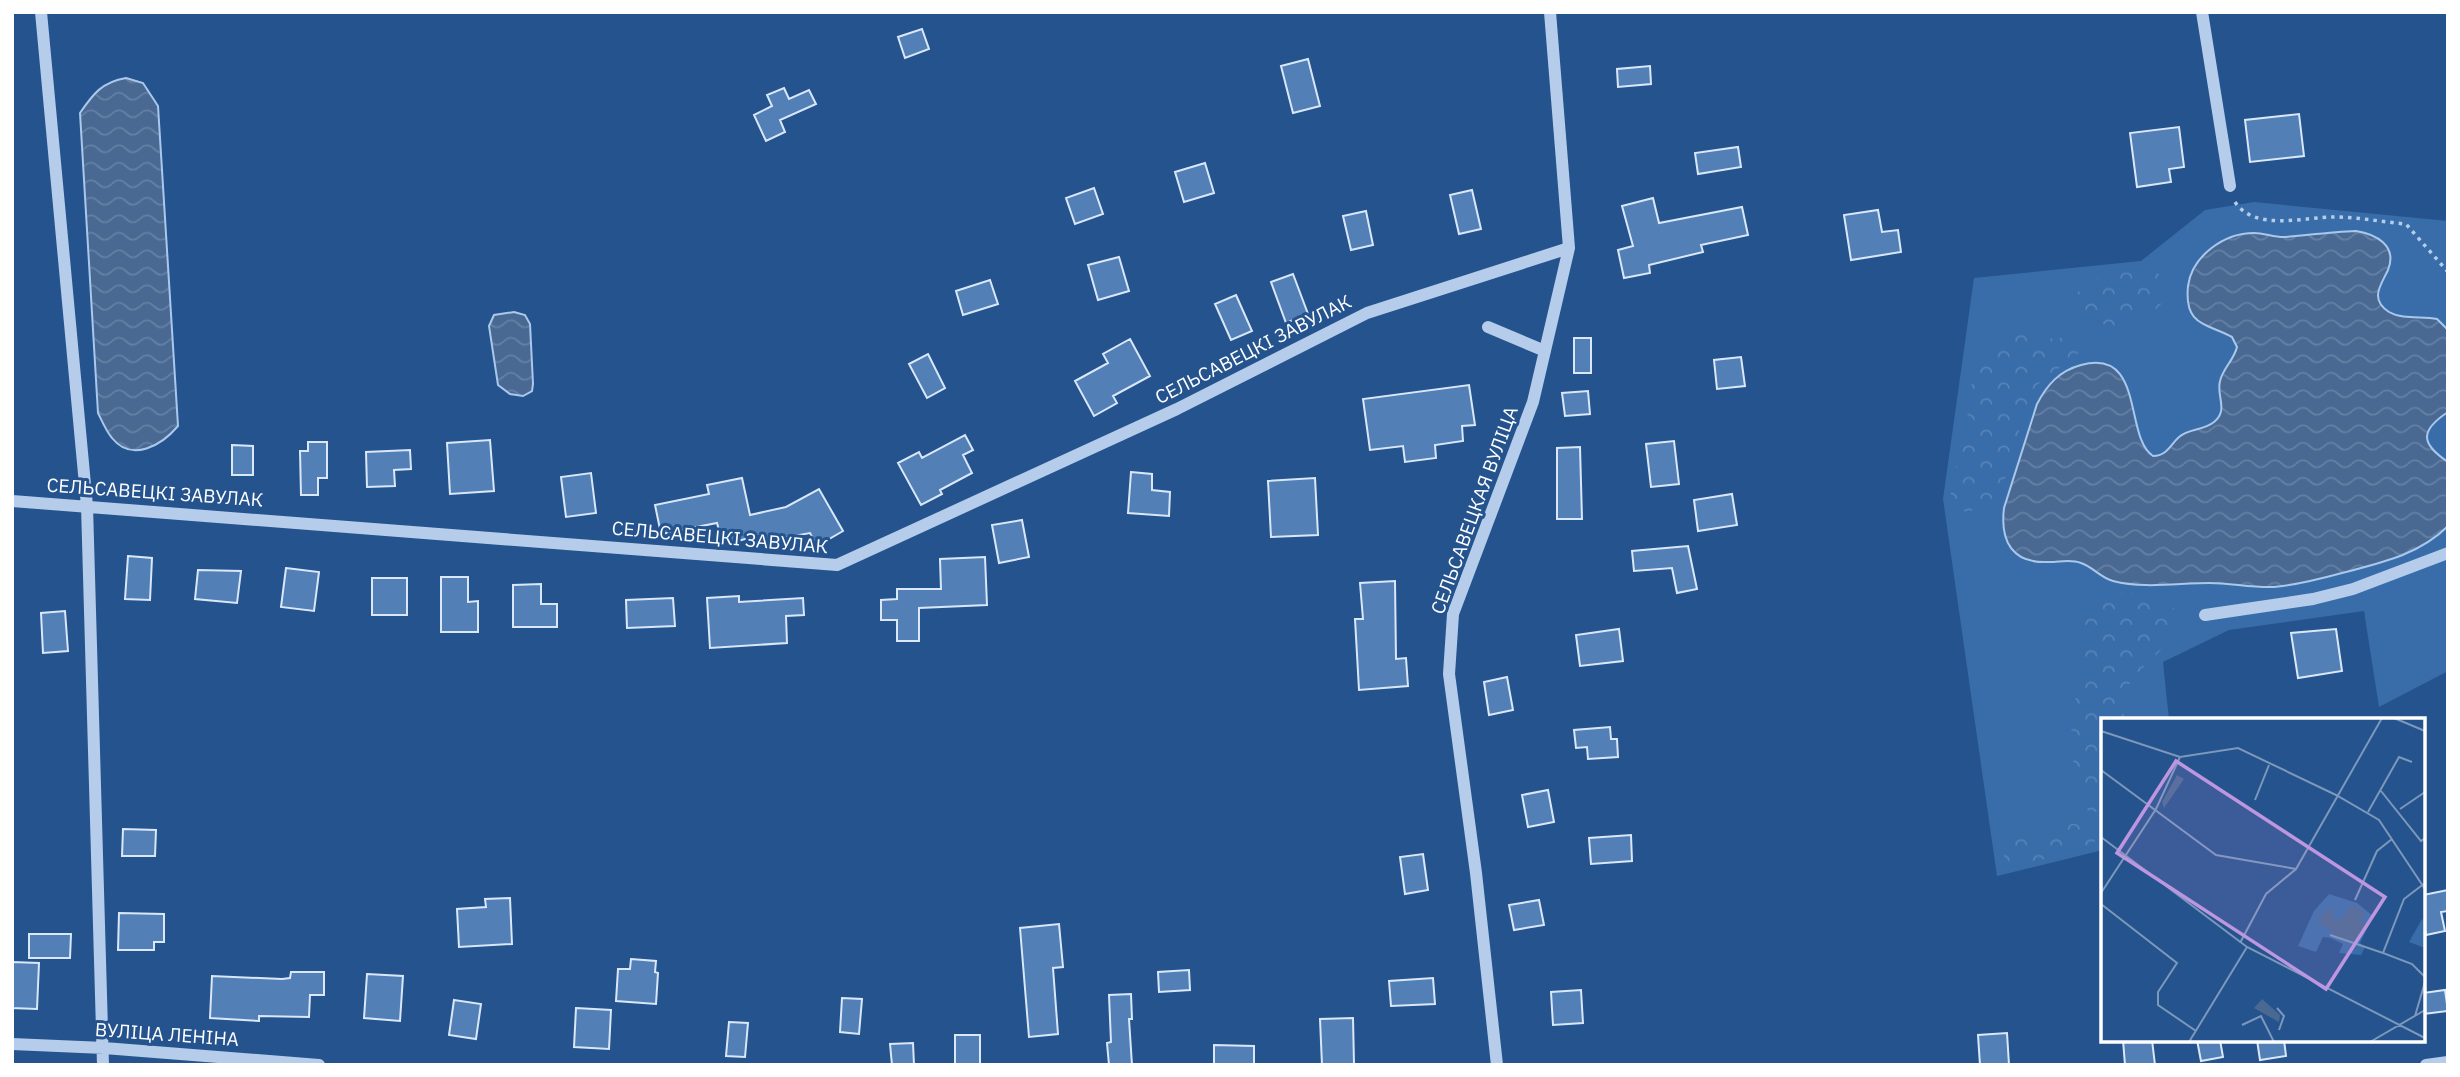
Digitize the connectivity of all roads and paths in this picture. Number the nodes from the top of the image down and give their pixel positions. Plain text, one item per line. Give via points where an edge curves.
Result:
1 (41, 12) edge
2 (1550, 12) edge
3 (2202, 12) edge
4 (2230, 187) joint
5 (1569, 248) junction
6 (2448, 272) edge
7 (1488, 327) dead end
8 (1545, 351) junction
9 (12, 501) edge
10 (87, 506) junction
11 (2448, 553) edge
12 (2205, 615) dead end
13 (12, 1044) edge
14 (104, 1048) junction
15 (2448, 1062) edge
16 (103, 1065) edge
17 (319, 1065) edge
18 (1497, 1065) edge
19 (2426, 1065) edge

1 - 10 street
2 - 5 street, СЕЛЬСАВЕЦКАЯ ВУЛІЦА
3 - 4 street
4 - 6 path via 2237,205 2260,219 2336,217 2406,224
5 - 8 street, СЕЛЬСАВЕЦКАЯ ВУЛІЦА
5 - 10 street, СЕЛЬСАВЕЦКІ ЗАВУЛАК via 1367,313 1177,409 837,565
7 - 8 street
8 - 18 street, СЕЛЬСАВЕЦКАЯ ВУЛІЦА via 1533,402 1453,614 1449,674
9 - 10 street, СЕЛЬСАВЕЦКІ ЗАВУЛАК
10 - 14 street
11 - 12 street via 2353,589
13 - 14 street, ВУЛІЦА ЛЕНІНА
14 - 16 street
14 - 17 street, ВУЛІЦА ЛЕНІНА
15 - 19 street

